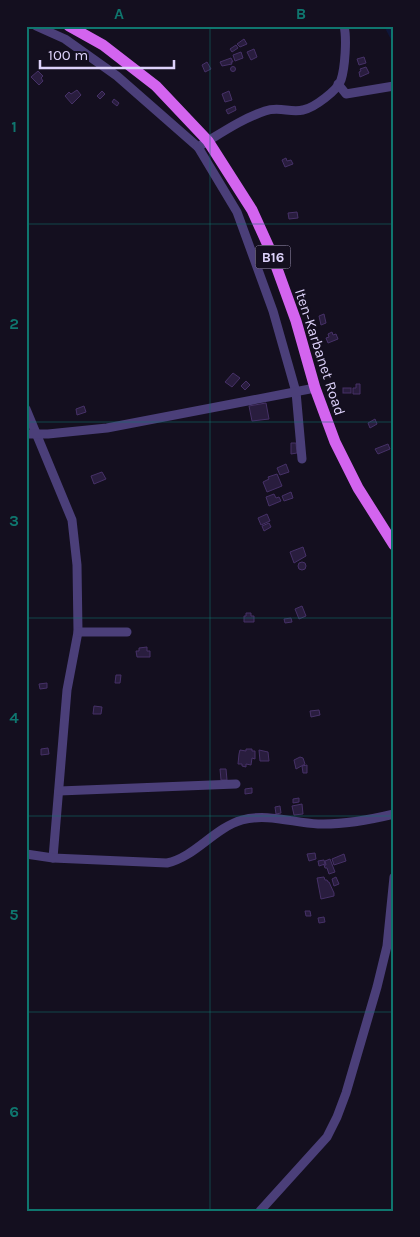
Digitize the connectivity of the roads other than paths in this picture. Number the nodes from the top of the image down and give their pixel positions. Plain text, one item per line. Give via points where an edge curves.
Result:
1 (36, 26) edge
2 (69, 26) edge
3 (344, 26) edge
4 (86, 30) edge
5 (338, 84) junction
6 (394, 86) edge
7 (208, 141) junction
8 (198, 147) junction
9 (315, 388) junction
10 (296, 392) junction
11 (26, 409) edge
12 (26, 434) edge
13 (38, 434) junction
14 (302, 459) dead end
15 (394, 546) edge
16 (78, 632) junction
17 (127, 632) dead end
18 (236, 784) dead end
19 (60, 791) junction
20 (394, 814) edge
21 (26, 854) edge
22 (53, 858) junction
23 (394, 877) edge
24 (260, 1211) edge

1 - 8 street via 65,39 118,76
2 - 4 main road, Iten-Karbanet Road / B16
3 - 5 street via 344,55
4 - 7 main road, Iten-Karbanet Road / B16 via 156,86
5 - 6 street via 346,94
5 - 7 street via 327,96 304,110 274,108 264,111
7 - 8 street
7 - 9 main road, Iten-Karbanet Road / B16 via 252,210 271,252 296,321
8 - 10 street via 236,212 273,311
9 - 10 street
9 - 15 main road, Iten-Karbanet Road / B16 via 358,488
10 - 13 street via 107,428
10 - 14 street
11 - 13 street
12 - 13 street
13 - 16 street via 72,520 77,565
16 - 17 street
16 - 19 street via 67,690
18 - 19 street
19 - 22 street
20 - 22 street via 350,824 242,820 179,860 167,863
21 - 22 street
23 - 24 street via 387,946 337,1117 327,1137

